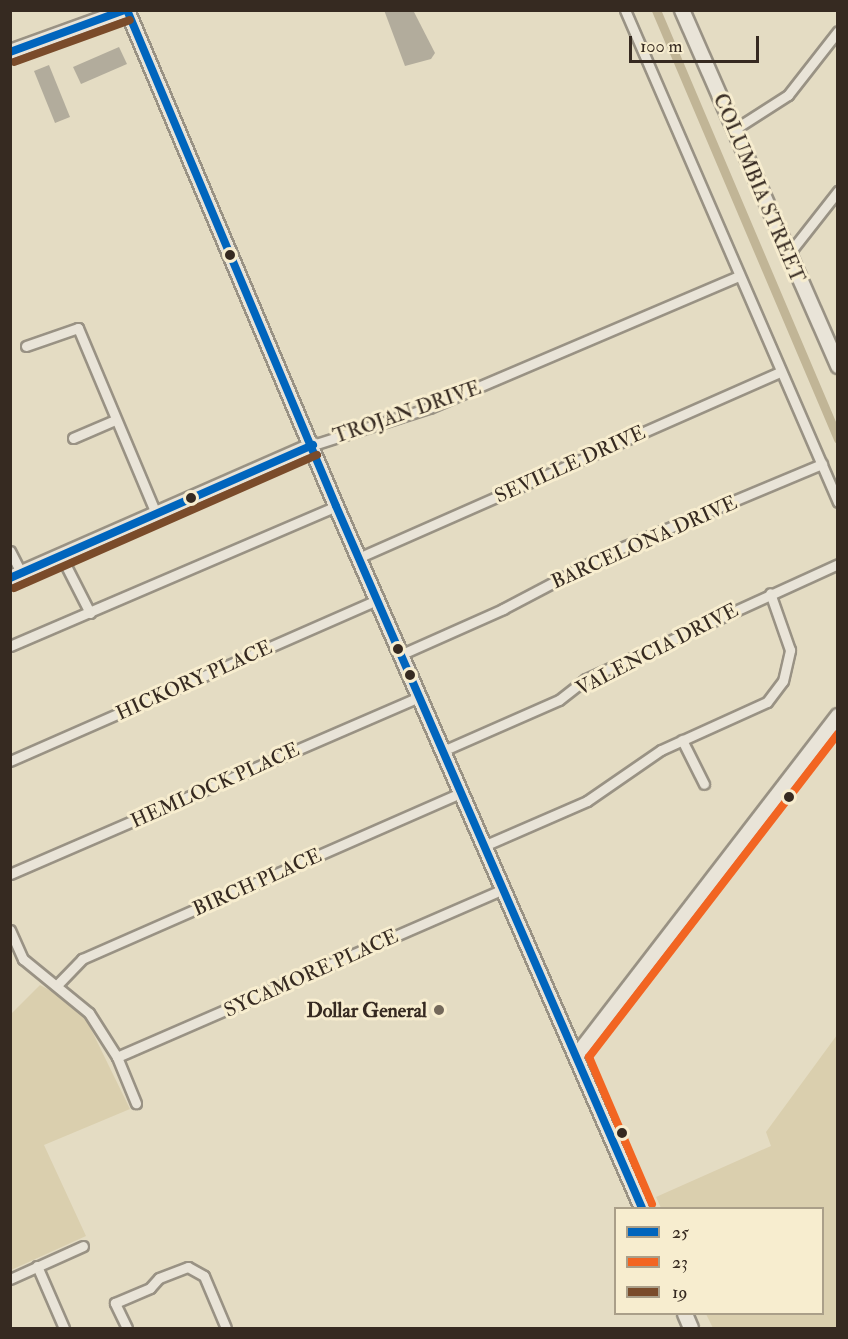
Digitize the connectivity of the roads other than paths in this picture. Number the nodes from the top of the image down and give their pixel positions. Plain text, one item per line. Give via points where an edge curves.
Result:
1 (90, 10) edge
2 (127, 10) edge
3 (626, 10) edge
4 (682, 10) edge
5 (81, 26) junction
6 (837, 31) edge
7 (10, 52) edge
8 (735, 129) junction
9 (837, 191) edge
10 (787, 256) junction
11 (739, 276) junction
12 (26, 346) dead end
13 (837, 366) edge
14 (781, 371) junction
15 (115, 420) junction
16 (73, 438) dead end
17 (313, 445) junction
18 (822, 464) junction
19 (837, 502) edge
20 (336, 506) junction
21 (156, 514) junction
22 (10, 551) edge
23 (61, 556) junction
24 (358, 558) junction
25 (837, 564) edge
26 (16, 576) edge
27 (770, 593) junction
28 (377, 600) junction
29 (90, 613) junction
30 (10, 646) edge
31 (402, 654) junction
32 (418, 696) junction
33 (837, 716) edge
34 (682, 740) junction
35 (445, 750) junction
36 (10, 761) edge
37 (704, 784) dead end
38 (463, 792) junction
39 (486, 845) junction
40 (10, 874) edge
41 (505, 888) junction
42 (10, 930) edge
43 (58, 984) junction
44 (577, 1055) junction
45 (117, 1057) junction
46 (136, 1103) dead end
47 (641, 1207) edge
48 (83, 1246) dead end
49 (37, 1266) junction
50 (10, 1279) edge
51 (685, 1315) edge
52 (64, 1329) edge
53 (126, 1329) edge
54 (226, 1329) edge
55 (691, 1329) edge

1 - 5 main road
2 - 5 main road
2 - 17 main road
3 - 11 street
4 - 8 main road, COLUMBIA STREET
5 - 7 main road
6 - 8 street via 788,95
8 - 10 main road, COLUMBIA STREET
9 - 10 street
10 - 13 main road, COLUMBIA STREET
11 - 14 street
11 - 17 street, TROJAN DRIVE via 429,408
12 - 15 street via 78,328
14 - 18 street
14 - 24 street, SEVILLE DRIVE
15 - 16 street
15 - 21 street
17 - 20 main road
17 - 21 main road, TROJAN DRIVE
18 - 19 street
18 - 31 street, BARCELONA DRIVE via 609,553 503,609
20 - 24 main road
20 - 29 street
21 - 23 main road, TROJAN DRIVE
22 - 26 street
23 - 26 main road, TROJAN DRIVE
23 - 29 street
24 - 28 main road
25 - 27 street, VALENCIA DRIVE
27 - 34 street via 790,650 777,691 758,708
27 - 35 street, VALENCIA DRIVE via 586,679 560,700
28 - 31 main road
28 - 36 street, HICKORY PLACE
29 - 30 street
31 - 32 main road
32 - 35 main road
32 - 40 street, HEMLOCK PLACE
33 - 44 main road
34 - 37 street
34 - 39 street via 587,801
35 - 38 main road
38 - 39 main road
38 - 43 street, BIRCH PLACE via 82,959
39 - 41 main road
41 - 44 main road
41 - 45 street, SYCAMORE PLACE
42 - 43 street via 23,958
43 - 45 street via 89,1013
44 - 47 main road
45 - 46 street
48 - 49 street
49 - 50 street
49 - 52 street
51 - 55 main road
53 - 54 street via 115,1303 188,1267 204,1276

